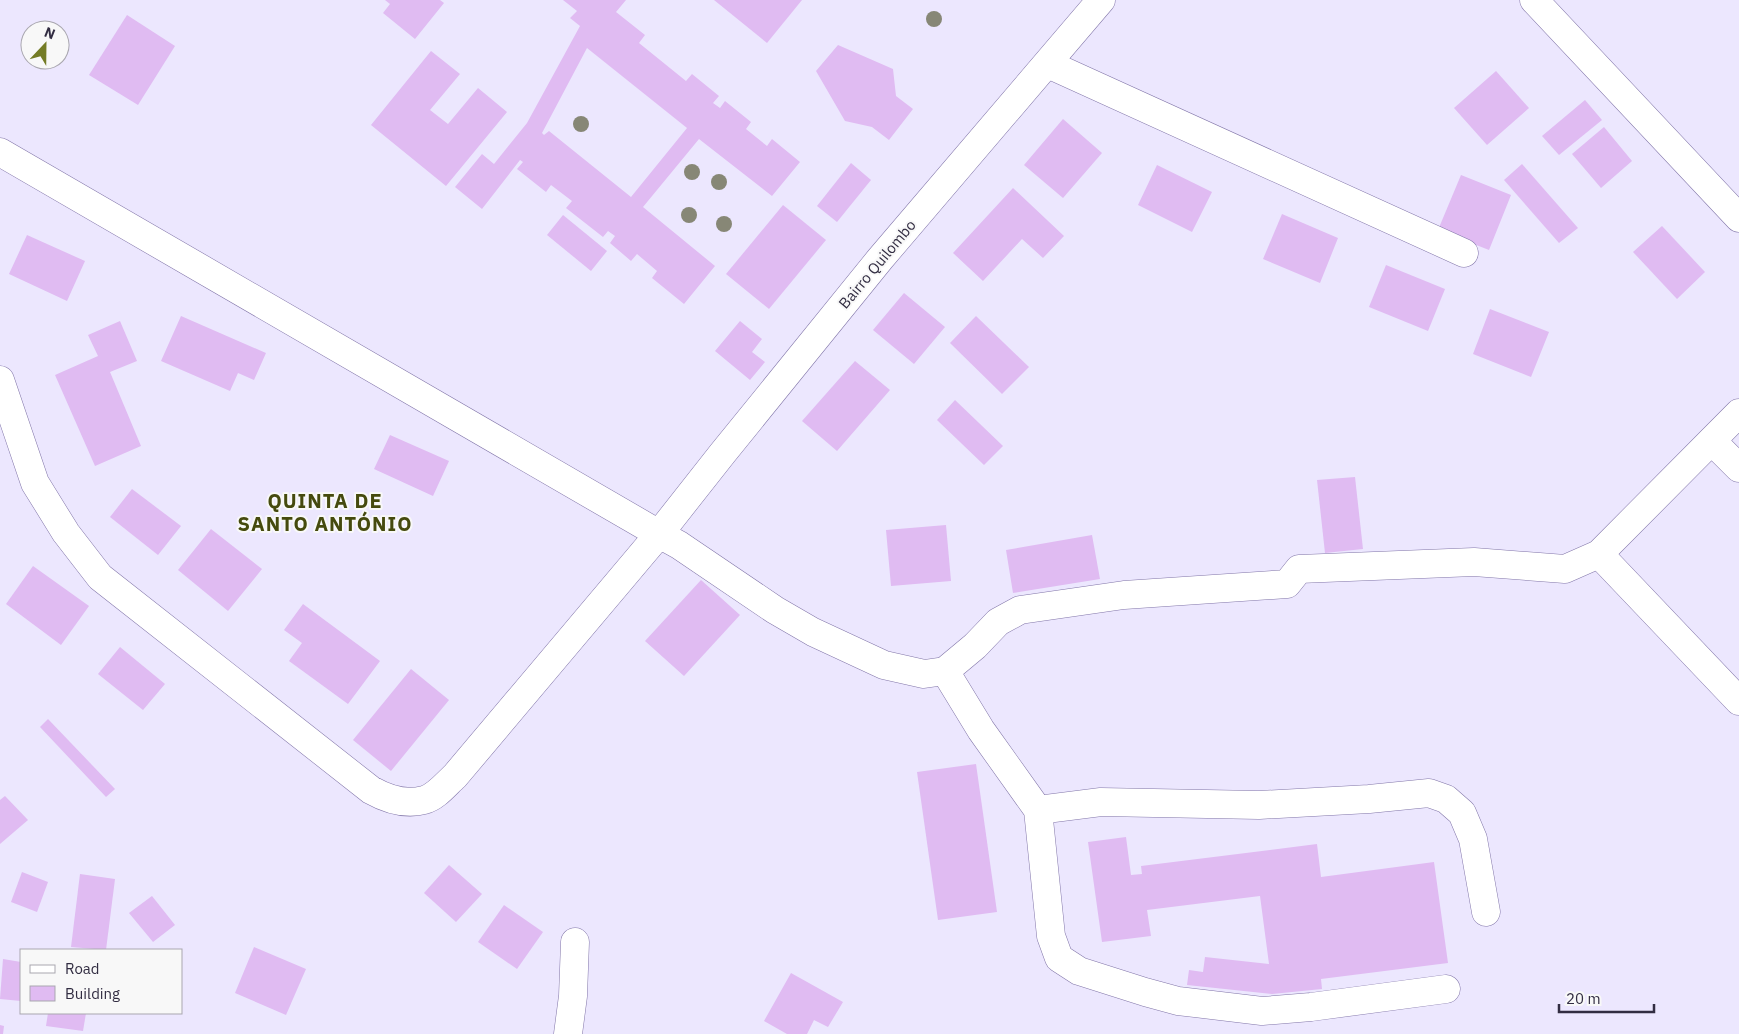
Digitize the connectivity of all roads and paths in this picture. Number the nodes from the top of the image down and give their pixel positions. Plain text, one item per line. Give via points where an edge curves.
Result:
1 (1101, 0) edge
2 (1534, 0) edge
3 (1048, 64) junction
4 (0, 152) edge
5 (1739, 218) edge
6 (1464, 253) dead end
7 (0, 380) edge
8 (1739, 413) edge
9 (1712, 440) junction
10 (1739, 468) edge
11 (659, 534) junction
12 (1599, 554) junction
13 (945, 671) junction
14 (1739, 701) edge
15 (1038, 810) junction
16 (1486, 912) dead end
17 (575, 942) dead end
18 (1446, 989) dead end
19 (568, 1034) edge

1 - 3 street, Bairro Quilombo
2 - 5 street
3 - 6 street
3 - 11 street, Bairro Quilombo via 880,259
4 - 11 street
7 - 11 street, Bairro Quilombo via 35,483 66,533 100,577 360,782 384,797 400,801 425,800 455,776
8 - 9 street
9 - 10 street
9 - 12 street
11 - 13 street via 775,610 821,636 884,665 924,674
12 - 13 street via 1565,569 1474,562 1299,569 1287,584 1124,595 1020,610 998,622
12 - 14 street
13 - 15 street via 981,730
15 - 16 street via 1101,802 1259,805 1429,793 1446,799 1462,813 1473,839
15 - 18 street via 1051,936 1059,958 1079,971 1178,1001 1262,1011
17 - 19 street

